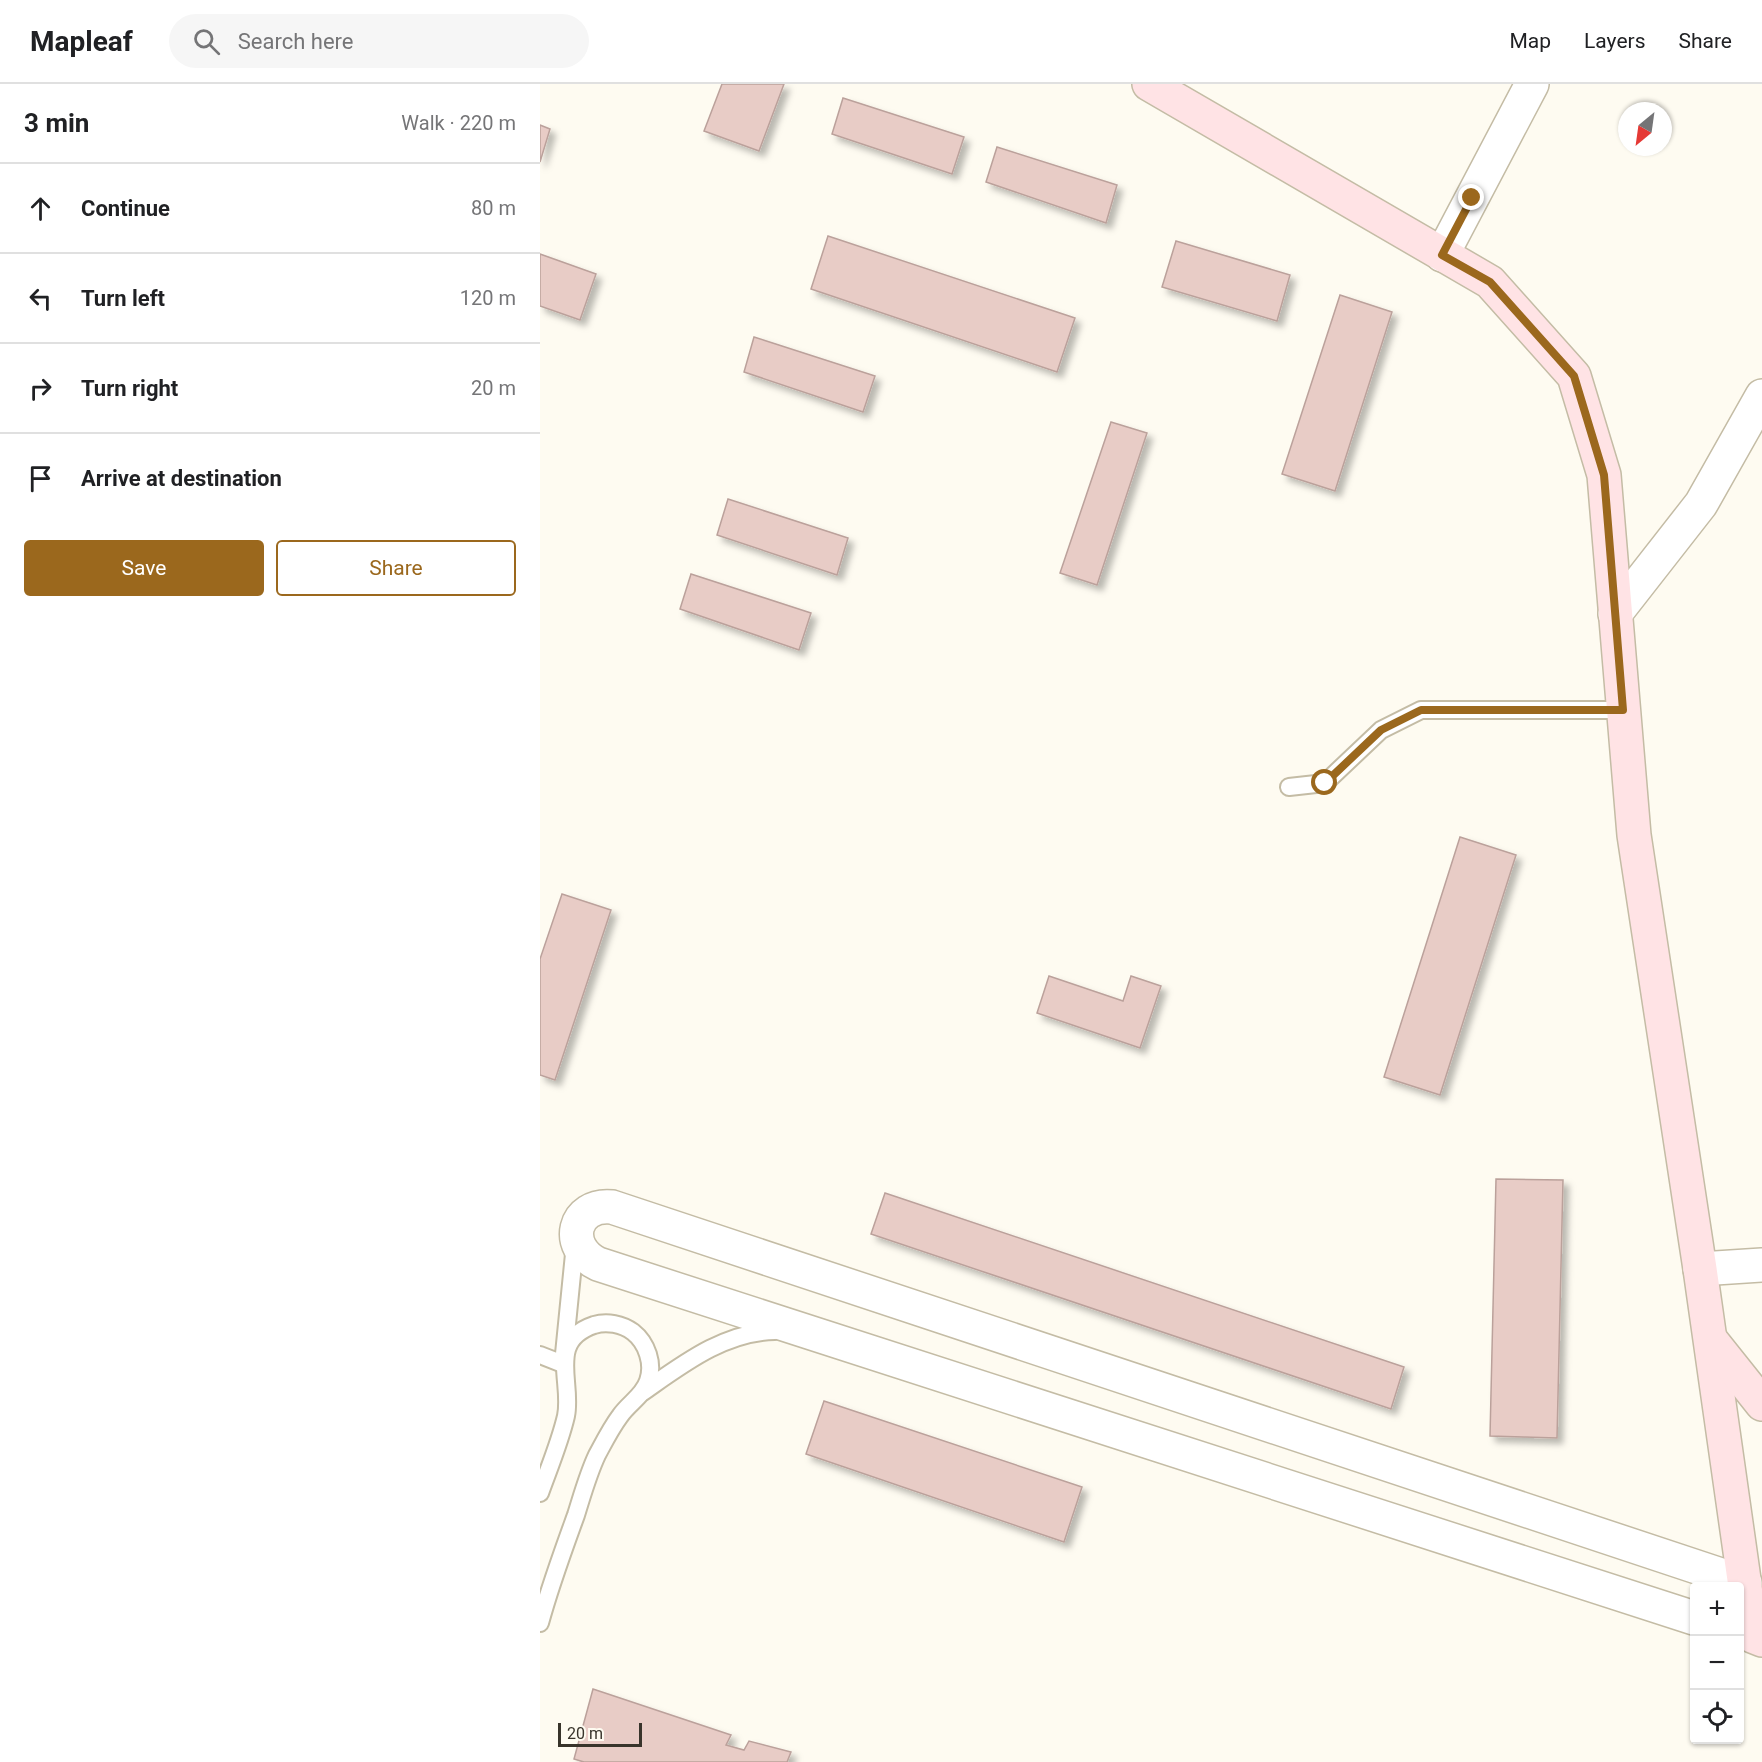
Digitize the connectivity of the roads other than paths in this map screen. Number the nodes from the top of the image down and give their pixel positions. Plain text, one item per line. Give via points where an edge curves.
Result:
1 (1149, 84) edge
2 (1532, 84) edge
3 (1442, 255) junction
4 (1762, 396) edge
5 (1615, 614) junction
6 (1623, 710) junction
7 (1289, 787) dead end
8 (576, 1236) junction
9 (1762, 1265) edge
10 (1701, 1269) junction
11 (805, 1331) junction
12 (1711, 1340) junction
13 (540, 1355) edge
14 (563, 1364) junction
15 (642, 1393) junction
16 (1762, 1404) edge
17 (540, 1493) edge
18 (1753, 1586) edge
19 (1690, 1616) edge
20 (540, 1623) edge
21 (1751, 1636) edge

1 - 3 main road
2 - 3 street
3 - 5 main road via 1490,282 1574,376 1604,475
4 - 5 street via 1701,504
5 - 6 main road
6 - 7 lane via 1421,710 1381,730 1325,783
6 - 10 main road via 1634,835
8 - 11 street via 582,1254 598,1264
8 - 14 lane
8 - 18 street via 588,1213 603,1206 612,1207
9 - 10 street
10 - 12 main road
11 - 15 lane via 756,1332 716,1346
11 - 19 street
12 - 16 main road
12 - 18 main road
13 - 14 lane
14 - 15 lane via 573,1339 583,1330 610,1323 623,1326 634,1333 649,1354 651,1367
14 - 17 lane via 566,1417
15 - 20 lane via 620,1415 595,1459
18 - 21 main road

